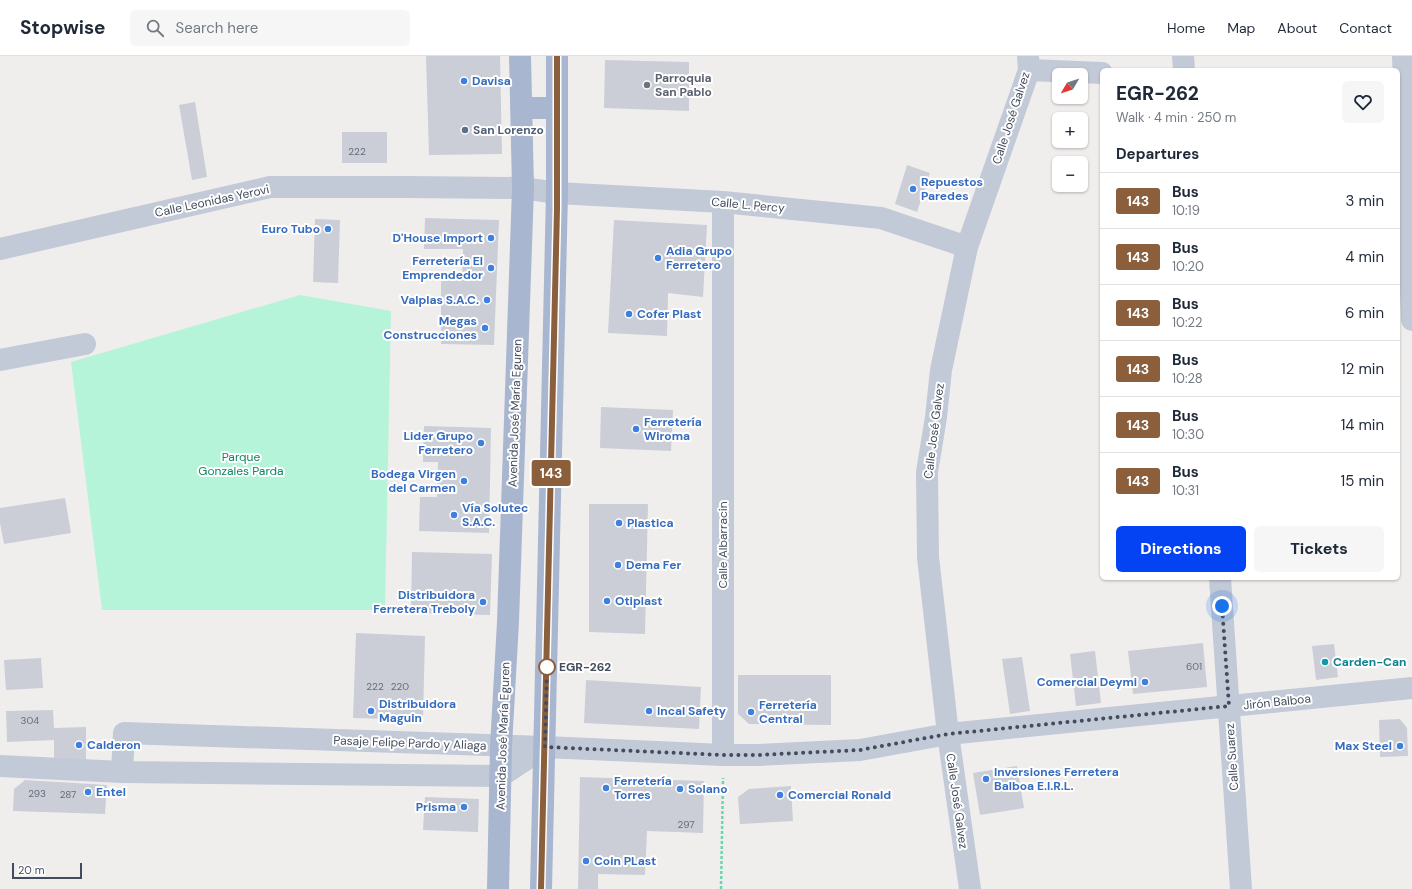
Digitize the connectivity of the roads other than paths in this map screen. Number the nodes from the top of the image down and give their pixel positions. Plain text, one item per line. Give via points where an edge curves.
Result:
1 (520, 56) edge
2 (557, 56) edge
3 (1182, 56) edge
4 (1028, 63) edge
5 (1184, 68) edge
6 (1404, 71) edge
7 (1100, 73) edge
8 (521, 108) junction
9 (557, 108) junction
10 (523, 188) junction
11 (557, 193) junction
12 (723, 202) junction
13 (967, 247) junction
14 (0, 249) edge
15 (1412, 320) edge
16 (86, 344) dead end
17 (0, 360) edge
18 (1220, 580) edge
19 (1412, 688) edge
20 (1229, 706) junction
21 (948, 734) junction
22 (501, 746) junction
23 (545, 747) junction
24 (723, 755) junction
25 (0, 766) edge
26 (122, 772) junction
27 (501, 776) junction
28 (498, 889) edge
29 (541, 889) edge
30 (970, 889) edge
31 (1241, 889) edge

1 - 8 main road, Avenida José María Eguren
2 - 9 main road
3 - 5 street
4 - 7 street
4 - 13 street, Calle José Galvez
6 - 15 street
8 - 9 main road
8 - 10 main road, Avenida José María Eguren
9 - 11 main road
10 - 11 street, Calle L. Percy
10 - 14 street, Calle Leonidas Yerovi via 270,187
10 - 22 main road, Avenida José María Eguren via 508,622
11 - 12 street, Calle L. Percy
11 - 23 main road
12 - 13 street, Calle L. Percy via 881,218
12 - 24 street, Calle Albarracin
13 - 21 street, Calle José Galvez via 941,370 927,472 928,557
16 - 17 street
18 - 20 street, Calle Suarez
19 - 20 street, Jirón Balboa
20 - 21 street, Jirón Balboa
20 - 31 street, Calle Suarez
21 - 24 street, Jirón Balboa via 860,750
21 - 30 street, Calle José Galvez
22 - 23 street, Pasaje Felipe Pardo y Aliaga
22 - 26 street, Pasaje Felipe Pardo y Aliaga via 124,733
22 - 27 main road, Avenida José María Eguren
23 - 24 street, Jirón Balboa
23 - 27 street
23 - 29 main road
25 - 26 street
26 - 27 street
27 - 28 main road, Avenida José María Eguren

